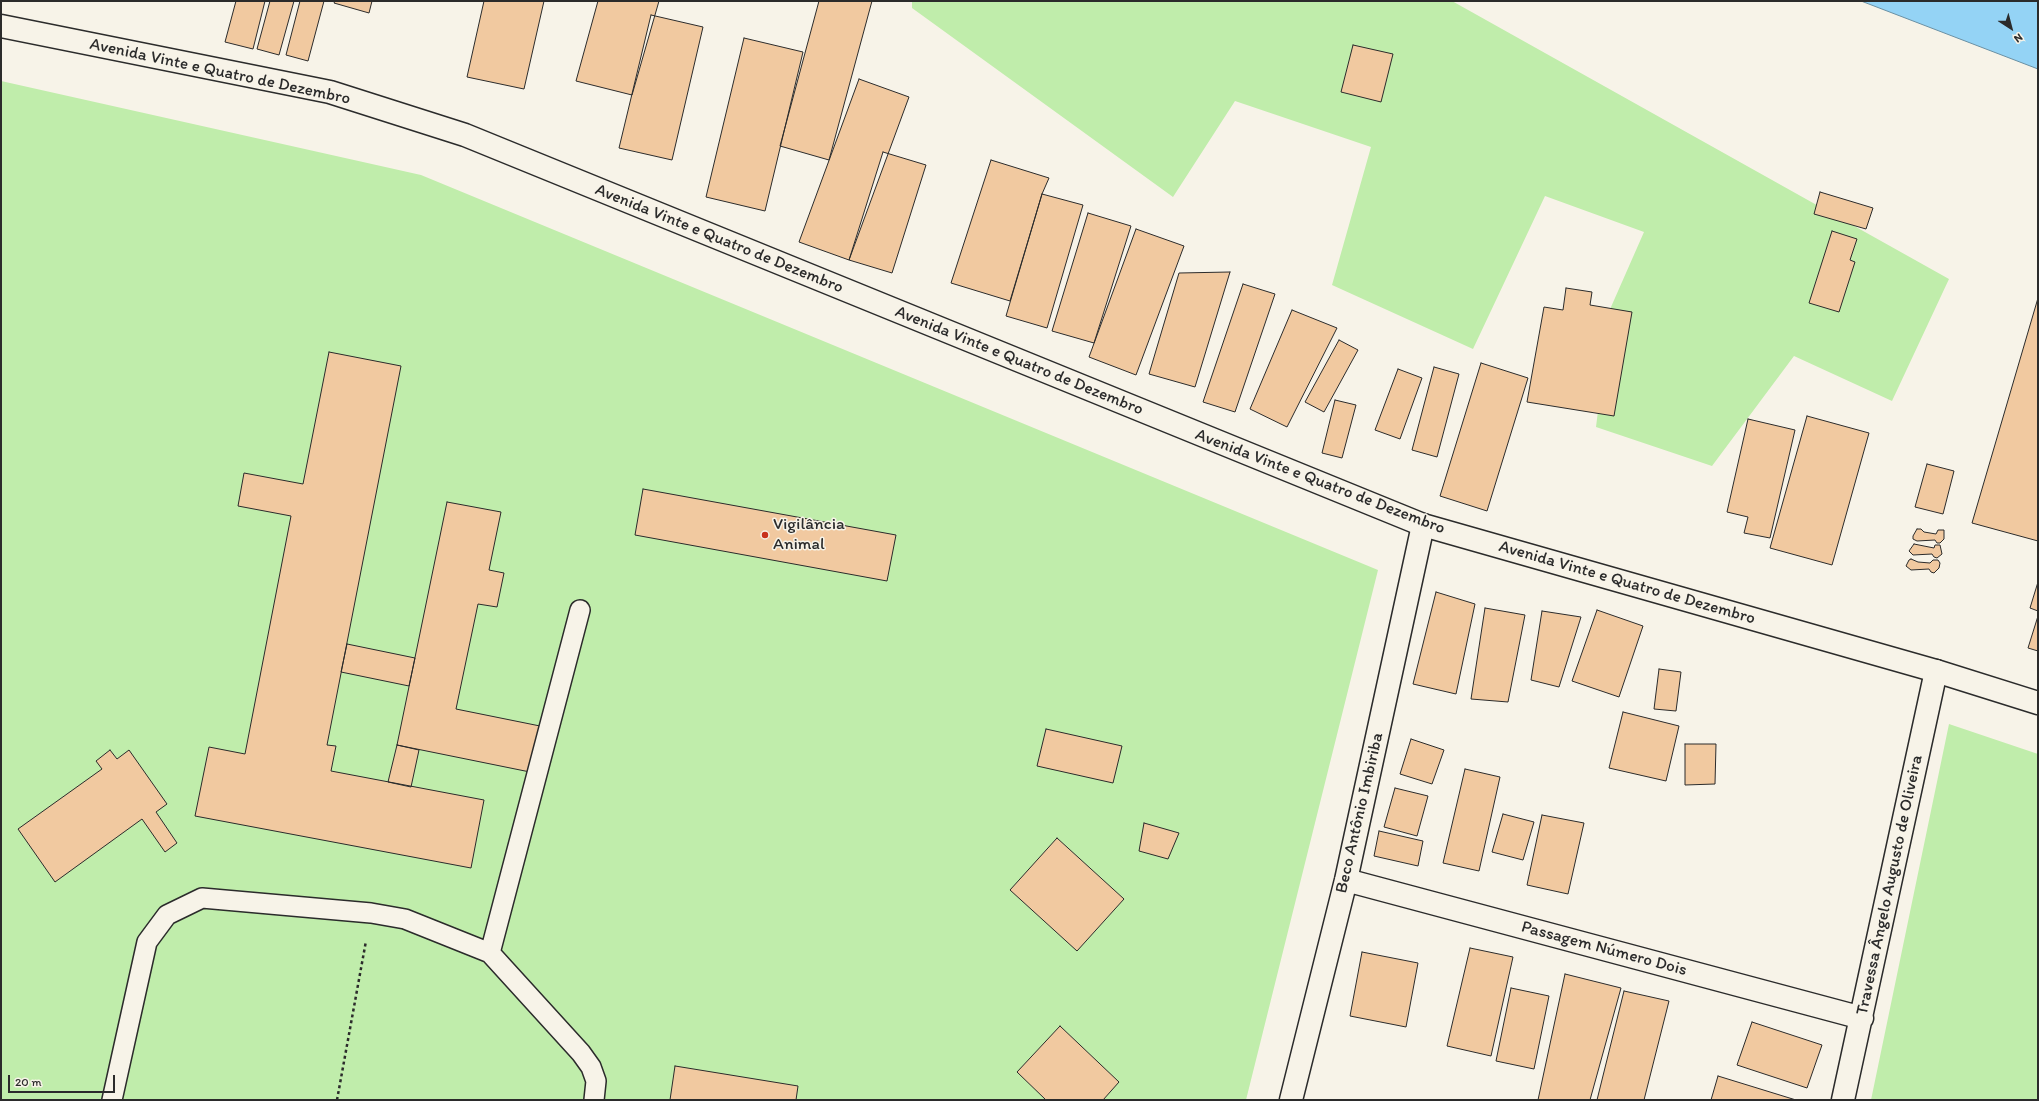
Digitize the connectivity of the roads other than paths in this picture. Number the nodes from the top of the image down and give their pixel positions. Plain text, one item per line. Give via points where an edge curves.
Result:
1 (1, 26) edge
2 (1423, 525) junction
3 (580, 610) dead end
4 (1936, 671) junction
5 (2038, 703) edge
6 (1346, 880) junction
7 (490, 953) junction
8 (1862, 1018) junction
9 (112, 1100) edge
10 (594, 1100) edge
11 (1291, 1100) edge
12 (1843, 1100) edge

1 - 2 street, Avenida Vinte e Quatro de Dezembro via 330,92 465,135
2 - 4 street, Avenida Vinte e Quatro de Dezembro
2 - 6 street, Beco Antônio Imbiriba
3 - 7 lane
4 - 5 street, Avenida Vinte e Quatro de Dezembro
4 - 8 street, Travessa Ângelo Augusto de Oliveira
6 - 8 street, Passagem Número Dois
6 - 11 street, Beco Antônio Imbiriba
7 - 9 lane via 405,919 371,913 202,898 167,915 147,942
7 - 10 lane via 591,1067 596,1081
8 - 12 street, Travessa Ângelo Augusto de Oliveira

